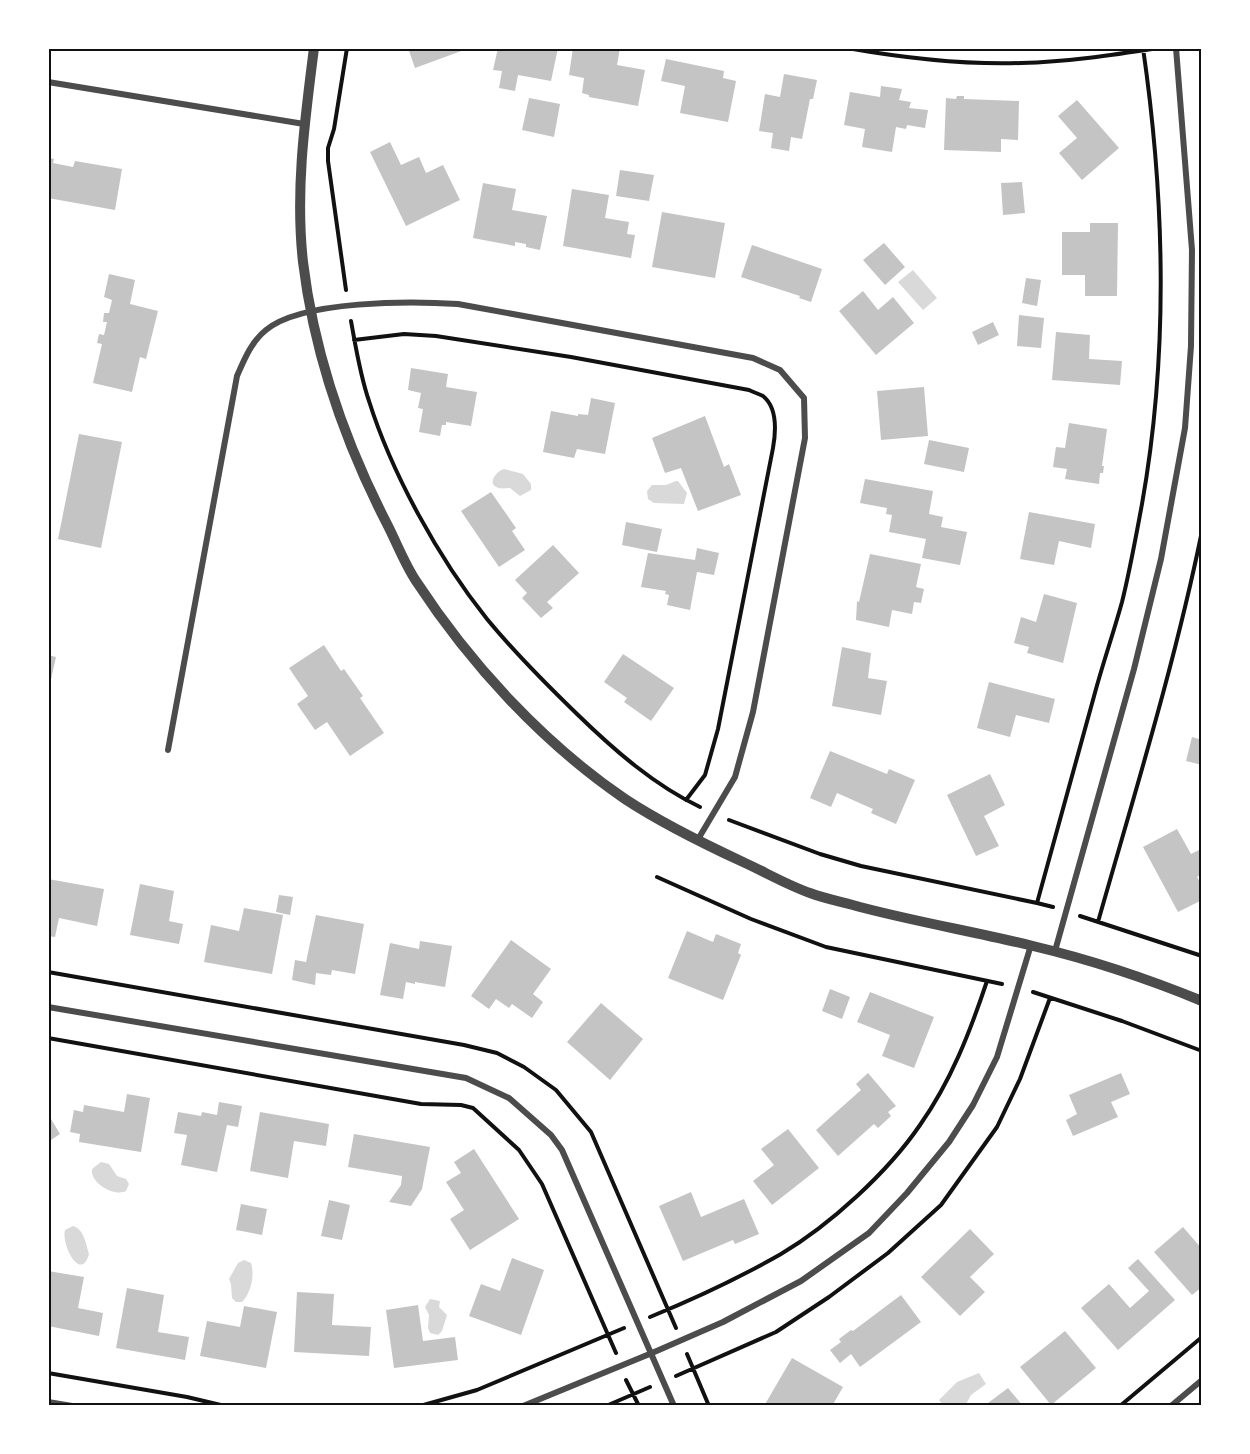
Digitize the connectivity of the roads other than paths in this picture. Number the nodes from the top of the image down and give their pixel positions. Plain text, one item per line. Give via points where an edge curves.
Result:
1 (314, 48) edge
2 (1176, 48) edge
3 (48, 82) edge
4 (304, 124) junction
5 (311, 311) junction
6 (168, 750) dead end
7 (698, 841) junction
8 (1031, 945) junction
9 (1055, 951) junction
10 (1202, 1001) edge
11 (48, 1007) edge
12 (652, 1353) junction
13 (1202, 1380) edge
14 (48, 1402) edge
15 (72, 1406) edge
16 (523, 1406) edge
17 (674, 1406) edge
18 (1172, 1406) edge

1 - 4 street
2 - 9 street via 1192,250 1185,428 1161,559 1134,669
3 - 4 street
4 - 5 street via 299,207
5 - 6 street via 266,329 249,349 237,376
5 - 7 street via 338,413 367,484 415,578 454,633 507,697 550,740 610,788
5 - 7 street via 416,301 458,304 753,358 780,370 804,398 805,438 753,712 735,777
7 - 8 street via 809,893 902,918
8 - 9 street
8 - 12 street via 997,1058 949,1142 908,1193 868,1233 801,1281
9 - 10 street via 1119,969
11 - 12 street via 466,1078 509,1098 551,1135 562,1150
12 - 16 street
12 - 17 street
13 - 18 street
14 - 15 street

